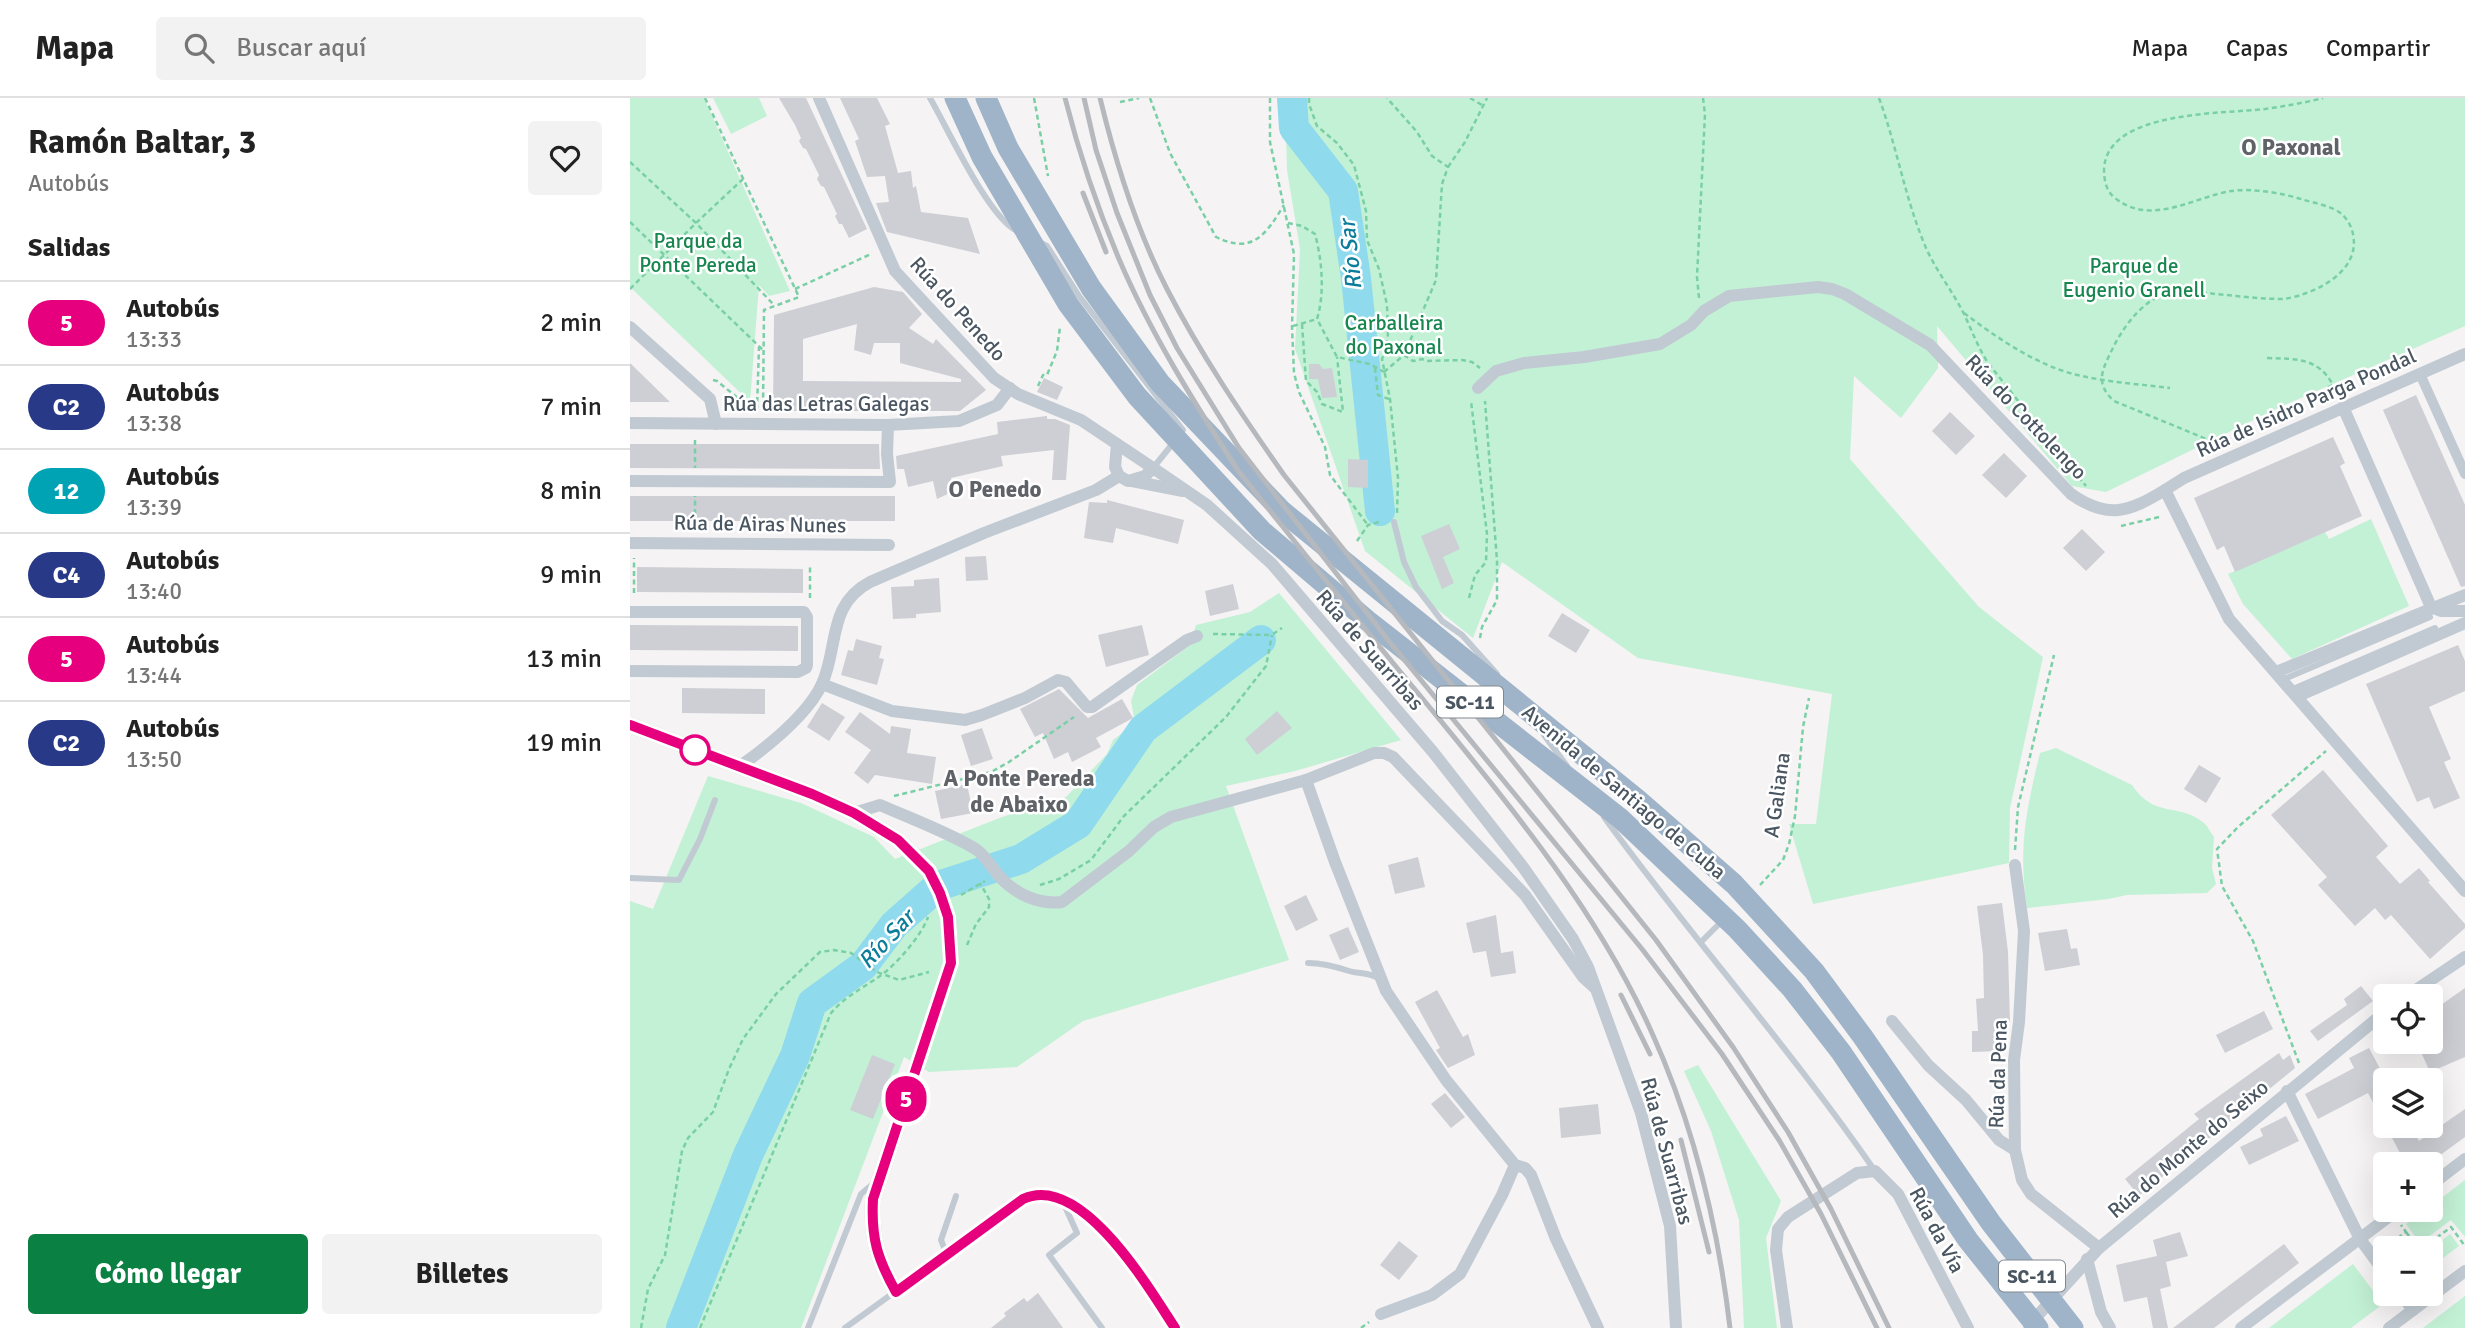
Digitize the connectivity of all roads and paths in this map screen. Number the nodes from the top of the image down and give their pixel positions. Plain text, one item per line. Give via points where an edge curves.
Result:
1 (705, 98) edge
2 (819, 98) edge
3 (930, 98) edge
4 (955, 98) edge
5 (986, 98) edge
6 (1139, 98) edge
7 (1150, 98) edge
8 (1270, 98) edge
9 (1309, 98) edge
10 (1387, 98) edge
11 (1470, 98) edge
12 (1487, 98) edge
13 (1703, 98) edge
14 (1879, 98) edge
15 (2323, 98) edge
16 (1120, 102) dead end
17 (1482, 105) junction
18 (1045, 117) dead end
19 (1039, 118) dead end
20 (630, 162) edge
21 (1448, 167) junction
22 (743, 179) junction
23 (1284, 205) junction
24 (630, 222) edge
25 (696, 223) junction
26 (1288, 223) junction
27 (873, 248) dead end
28 (664, 254) junction
29 (630, 289) edge
30 (795, 289) junction
31 (1079, 296) junction
32 (775, 305) junction
33 (1704, 311) junction
34 (1964, 313) junction
35 (1317, 319) junction
36 (1302, 324) junction
37 (630, 327) edge
38 (1292, 327) junction
39 (759, 347) junction
40 (764, 352) junction
41 (2465, 354) edge
42 (1404, 355) junction
43 (1336, 357) junction
44 (2267, 358) dead end
45 (1375, 368) junction
46 (1384, 372) junction
47 (2420, 374) junction
48 (708, 379) dead end
49 (2101, 379) junction
50 (1483, 384) junction
51 (2333, 385) dead end
52 (1010, 388) junction
53 (2170, 388) dead end
54 (1031, 399) junction
55 (1390, 399) junction
56 (2343, 407) junction
57 (763, 411) dead end
58 (630, 424) edge
59 (716, 424) junction
60 (888, 425) junction
61 (1117, 444) junction
62 (2221, 445) dead end
63 (1153, 468) junction
64 (2465, 474) edge
65 (1124, 479) junction
66 (630, 481) edge
67 (2165, 490) junction
68 (1188, 492) junction
69 (2102, 509) junction
70 (1394, 522) junction
71 (1368, 525) junction
72 (1357, 541) dead end
73 (630, 543) edge
74 (889, 545) dead end
75 (634, 557) dead end
76 (810, 566) dead end
77 (634, 593) dead end
78 (2465, 595) edge
79 (1469, 598) dead end
80 (807, 609) junction
81 (2465, 611) edge
82 (630, 612) edge
83 (2430, 612) junction
84 (2465, 623) edge
85 (1282, 628) dead end
86 (2435, 628) dead end
87 (1272, 635) junction
88 (1197, 636) joint
89 (1478, 652) junction
90 (2054, 655) dead end
91 (630, 671) edge
92 (822, 684) junction
93 (2288, 684) junction
94 (1809, 698) dead end
95 (1087, 707) junction
96 (630, 725) edge
97 (2337, 742) junction
98 (739, 767) junction
99 (1306, 779) junction
100 (715, 800) dead end
101 (880, 805) junction
102 (854, 813) junction
103 (2015, 865) joint
104 (998, 874) junction
105 (630, 878) edge
106 (980, 883) junction
107 (1758, 887) dead end
108 (1019, 891) junction
109 (2465, 891) edge
110 (961, 894) dead end
111 (928, 917) dead end
112 (1718, 925) dead end
113 (1702, 941) junction
114 (2465, 957) edge
115 (951, 963) junction
116 (1307, 963) dead end
117 (883, 974) junction
118 (1382, 981) junction
119 (2425, 984) edge
120 (1597, 989) junction
121 (1892, 1021) dead end
122 (2373, 1022) edge
123 (2304, 1077) junction
124 (2287, 1091) junction
125 (2015, 1150) junction
126 (2465, 1159) edge
127 (1515, 1165) junction
128 (1875, 1171) junction
129 (2443, 1176) edge
130 (880, 1177) junction
131 (956, 1196) dead end
132 (1062, 1200) junction
133 (2382, 1222) edge
134 (2400, 1225) dead end
135 (2406, 1232) junction
136 (2400, 1236) edge
137 (2409, 1236) edge
138 (2439, 1236) edge
139 (2360, 1239) junction
140 (2465, 1245) edge
141 (2099, 1248) junction
142 (947, 1255) junction
143 (2373, 1257) edge
144 (2084, 1262) junction
145 (2465, 1271) edge
146 (896, 1292) junction
147 (2410, 1306) edge
148 (2413, 1310) junction
149 (1381, 1314) dead end
150 (641, 1328) edge
151 (700, 1328) edge
152 (808, 1328) edge
153 (845, 1328) edge
154 (1102, 1328) edge
155 (1175, 1328) edge
156 (1598, 1328) edge
157 (1676, 1328) edge
158 (1787, 1328) edge
159 (1968, 1328) edge
160 (2026, 1328) edge
161 (2038, 1328) edge
162 (2073, 1328) edge
163 (2110, 1328) edge
164 (2241, 1328) edge
165 (2389, 1328) edge

1 - 22 path
2 - 52 street, Rúa do Penedo via 895,271 994,377
3 - 31 lane via 983,193 1009,228 1046,246
4 - 161 highway, Avenida de Santiago de Cuba / SC-11 via 982,157 1068,304 1137,396 1262,531 1368,621 1621,819 1737,929 1792,989 1840,1052 1968,1240
5 - 162 highway, Avenida de Santiago de Cuba / SC-11 via 1008,148 1091,288 1160,383 1282,511 1638,800 1734,884 1822,982 1991,1223
6 - 16 path
7 - 23 path via 1170,153 1216,237 1228,243 1255,241
8 - 23 path via 1270,142
9 - 46 path via 1317,126 1354,165 1362,187 1367,240 1387,305
10 - 21 path via 1432,156
11 - 17 path
12 - 17 path
13 - 33 path via 1697,277
14 - 34 path via 1922,241
15 - 49 path via 2169,120 2132,131 2114,145 2104,168 2106,186 2131,207 2180,207 2232,191 2256,190 2338,212 2350,225 2354,242 2341,273 2300,297 2262,299 2172,291 2129,321
17 - 21 path
18 - 19 path
20 - 25 path
21 - 42 path via 1442,184 1436,280
22 - 25 path
22 - 30 path
23 - 26 path
24 - 28 path
25 - 28 path
25 - 32 path
26 - 35 path via 1315,234 1321,256
26 - 38 path via 1294,254
27 - 30 path via 870,256
28 - 29 path
28 - 39 path
30 - 32 path via 799,297
31 - 54 path via 1059,315 1055,357
31 - 63 lane via 1183,430
32 - 40 path via 764,310
33 - 50 street, Rúa do Cottolengo via 1660,344 1524,363 1496,371
33 - 69 street, Rúa do Cottolengo via 1729,296 1818,287 1845,294 1930,345 2071,494
34 - 49 path via 2034,358
34 - 69 path via 1988,363
35 - 36 path
35 - 43 path
36 - 38 path
36 - 43 path via 1306,382 1317,391 1322,404 1343,412
37 - 59 street via 710,398
38 - 71 path via 1294,373 1325,447 1330,475
39 - 40 path
39 - 48 path via 757,408
40 - 57 path
41 - 47 street, Rúa de Isidro Parga Pondal
42 - 46 path
42 - 50 path via 1413,361 1472,362 1482,370
43 - 45 path
44 - 51 path via 2302,359 2320,369
45 - 46 path
45 - 55 path via 1378,395
46 - 55 path
47 - 56 street, Rúa de Isidro Parga Pondal
47 - 64 street
49 - 53 path
49 - 62 path via 2104,392 2114,401
50 - 79 path via 1471,400 1487,534 1486,562 1475,575
50 - 89 path via 1497,600 1482,627
52 - 54 street, Rúa do Penedo
52 - 60 street, Rúa das Letras Galegas via 997,405 959,421
54 - 61 street, Rúa do Penedo via 1081,420
55 - 70 path via 1398,478
56 - 67 street, Rúa de Isidro Parga Pondal
56 - 83 street
58 - 59 street, Rúa das Letras Galegas
59 - 60 street, Rúa das Letras Galegas
60 - 66 street via 890,482
61 - 63 street, Rúa do Penedo
61 - 65 street via 1115,467
63 - 65 street via 1145,476
63 - 68 street, Rúa de Suarribas
65 - 68 street
65 - 92 street via 984,533 854,591 841,612
67 - 69 street via 2127,510
67 - 93 street via 2230,619
68 - 120 street, Rúa de Suarribas via 1272,564 1433,752 1573,939
70 - 71 path via 1380,520
70 - 89 lane via 1410,578 1442,621
71 - 72 path
73 - 74 street, Rúa de Airas Nunes
75 - 77 path
76 - 80 path
78 - 83 street
80 - 82 street
80 - 91 street via 807,664 803,670
81 - 83 street
83 - 93 street
84 - 93 street
85 - 87 path
86 - 93 lane
87 - 88 path
87 - 108 path via 1266,666 1226,717 1124,816 1091,860 1059,879
88 - 95 street via 1102,702
89 - 113 lane via 1650,881
90 - 103 path via 2018,807
92 - 95 street via 892,711 965,720 1058,680 1066,682
92 - 98 street via 794,722
93 - 97 street
94 - 107 path, A Galiana via 1789,844 1783,860
95 - 101 path via 991,772 887,797
96 - 98 street
97 - 109 street
97 - 123 path via 2217,849 2222,886 2253,941
98 - 102 street
99 - 108 street, Rúa de Suarribas via 1171,817 1062,902 1041,902
99 - 118 street
99 - 120 street, Rúa de Suarribas via 1374,753 1393,757 1525,894 1583,977
100 - 105 lane via 679,880
101 - 102 street
101 - 104 street, Rúa de Suarribas via 978,850
102 - 115 street via 898,840 929,871 948,917
103 - 125 street, Rúa da Pena via 2024,931 2014,1060
104 - 106 path
104 - 108 street, Rúa de Suarribas
106 - 110 path
106 - 115 path via 989,907 971,933 965,955 960,962
111 - 117 path via 924,929
112 - 113 lane
113 - 128 lane
114 - 119 street
115 - 117 path via 921,976 899,979
115 - 130 street
116 - 118 lane via 1370,973
117 - 150 path via 851,953 820,952 776,994 743,1040 713,1112 682,1151 665,1255 648,1289
117 - 151 path via 839,1003 825,1023
118 - 127 street via 1446,1080
120 - 157 street, Rúa de Suarribas via 1641,1113 1670,1226
121 - 125 street via 1999,1140
122 - 123 street, Rúa do Monte do Seixo
123 - 124 street, Rúa do Monte do Seixo
124 - 139 street
124 - 141 street, Rúa do Monte do Seixo
125 - 141 street, Rúa da Pena via 2022,1180 2031,1194
126 - 129 street
127 - 149 street via 1460,1274 1432,1294
127 - 156 street via 1531,1175
128 - 158 street via 1857,1173 1788,1217 1778,1229 1776,1250
128 - 159 street, Rúa da Vía via 1898,1194
130 - 146 street via 873,1199 873,1234 880,1264
130 - 152 lane via 861,1194
131 - 142 lane via 941,1240
132 - 142 lane via 1042,1194 1023,1199
132 - 154 lane via 1077,1233 1049,1255
132 - 155 lane via 1095,1220 1126,1255
133 - 139 street
134 - 135 path
135 - 136 path
135 - 137 path
138 - 140 path via 2451,1227
139 - 143 street
139 - 164 street
141 - 144 street, Rúa do Monte do Seixo
142 - 146 lane
144 - 160 street, Rúa do Monte do Seixo
144 - 163 street
145 - 148 street
146 - 153 lane
147 - 148 street
148 - 165 street

